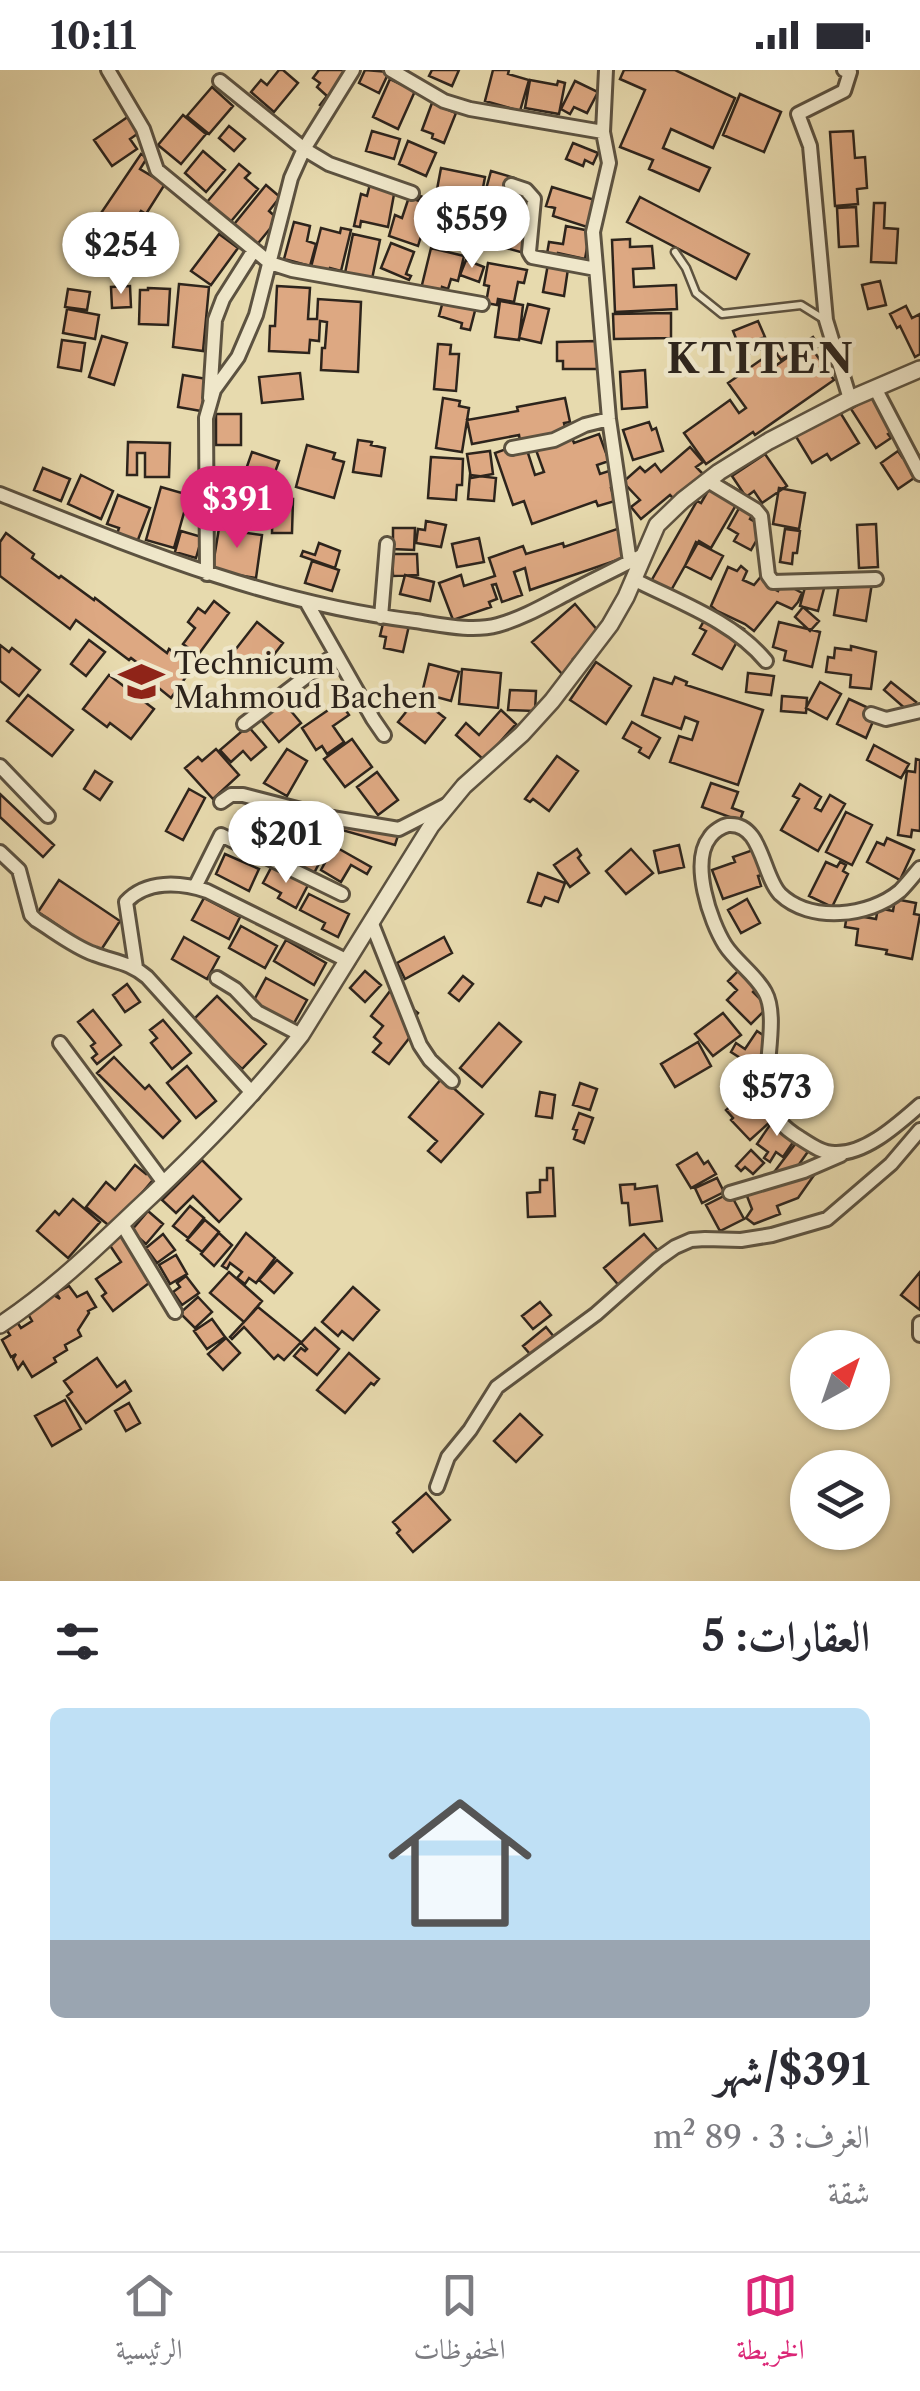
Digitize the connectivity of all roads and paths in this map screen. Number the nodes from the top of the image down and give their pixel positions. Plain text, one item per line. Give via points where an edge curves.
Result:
1 (108, 70) edge
2 (352, 70) edge
3 (391, 70) edge
4 (606, 70) edge
5 (844, 70) edge
6 (220, 81) dead end
7 (603, 132) junction
8 (304, 149) junction
9 (511, 185) dead end
10 (412, 192) dead end
11 (254, 250) junction
12 (675, 252) dead end
13 (270, 263) junction
14 (596, 270) junction
15 (482, 304) dead end
16 (826, 320) junction
17 (920, 369) edge
18 (875, 388) junction
19 (850, 398) junction
20 (210, 401) junction
21 (609, 419) junction
22 (512, 448) dead end
23 (920, 474) edge
24 (708, 480) junction
25 (0, 494) edge
26 (387, 544) dead end
27 (636, 558) junction
28 (207, 574) junction
29 (876, 579) dead end
30 (633, 580) junction
31 (306, 603) junction
32 (380, 616) junction
33 (336, 654) junction
34 (766, 661) dead end
35 (920, 711) edge
36 (871, 714) dead end
37 (244, 724) dead end
38 (384, 735) dead end
39 (0, 766) edge
40 (221, 802) dead end
41 (450, 804) junction
42 (48, 816) dead end
43 (0, 852) edge
44 (920, 868) edge
45 (195, 887) junction
46 (342, 894) dead end
47 (372, 924) junction
48 (348, 961) junction
49 (136, 968) junction
50 (217, 978) dead end
51 (301, 1035) junction
52 (60, 1043) dead end
53 (452, 1081) dead end
54 (253, 1094) junction
55 (920, 1105) edge
56 (920, 1130) edge
57 (852, 1150) junction
58 (164, 1183) junction
59 (730, 1193) dead end
60 (122, 1224) junction
61 (175, 1312) dead end
62 (920, 1323) edge
63 (0, 1325) edge
64 (920, 1336) edge
65 (437, 1487) dead end

1 - 11 street via 143,129 157,170
2 - 8 street
3 - 7 street via 444,102
4 - 7 street
5 - 16 street via 850,72 844,90 798,114 810,146
6 - 8 street
7 - 14 street via 608,162 593,232
8 - 10 street
8 - 13 street via 290,178
9 - 14 street via 534,199 532,257
11 - 13 street
11 - 20 street via 215,320
12 - 16 lane via 696,293 722,314 801,305
13 - 15 street
13 - 20 street via 256,315
14 - 21 street
16 - 19 street
17 - 18 street
18 - 19 street
18 - 23 street
19 - 24 street
20 - 28 street
21 - 22 street
21 - 27 street
24 - 27 street via 656,526
24 - 29 street via 761,516 772,582
25 - 28 street
26 - 32 street
27 - 30 street
27 - 32 street via 497,626
28 - 31 street
30 - 34 street via 727,627
30 - 41 street via 610,626 552,700
31 - 32 street
31 - 33 street
33 - 37 street
33 - 38 street
35 - 36 street via 886,719
39 - 42 street
40 - 41 street via 243,795 399,829
41 - 47 street
43 - 49 street via 19,870 36,920 91,954
44 - 57 street via 899,892 874,904 824,913 803,910 776,890 758,845 741,827 712,833 704,847 713,922 766,993 768,1098 775,1116 816,1148
45 - 46 street via 221,835
45 - 48 street
45 - 49 street via 150,886 126,902
47 - 48 street
47 - 53 street via 420,1045
48 - 51 street
49 - 54 street
50 - 51 street via 258,1012
51 - 54 street
52 - 58 street
54 - 58 street
55 - 57 street
56 - 65 street via 827,1218 772,1236 691,1240 658,1259 496,1387 453,1448
57 - 59 street
58 - 60 street
60 - 61 street
60 - 63 street
62 - 64 street

